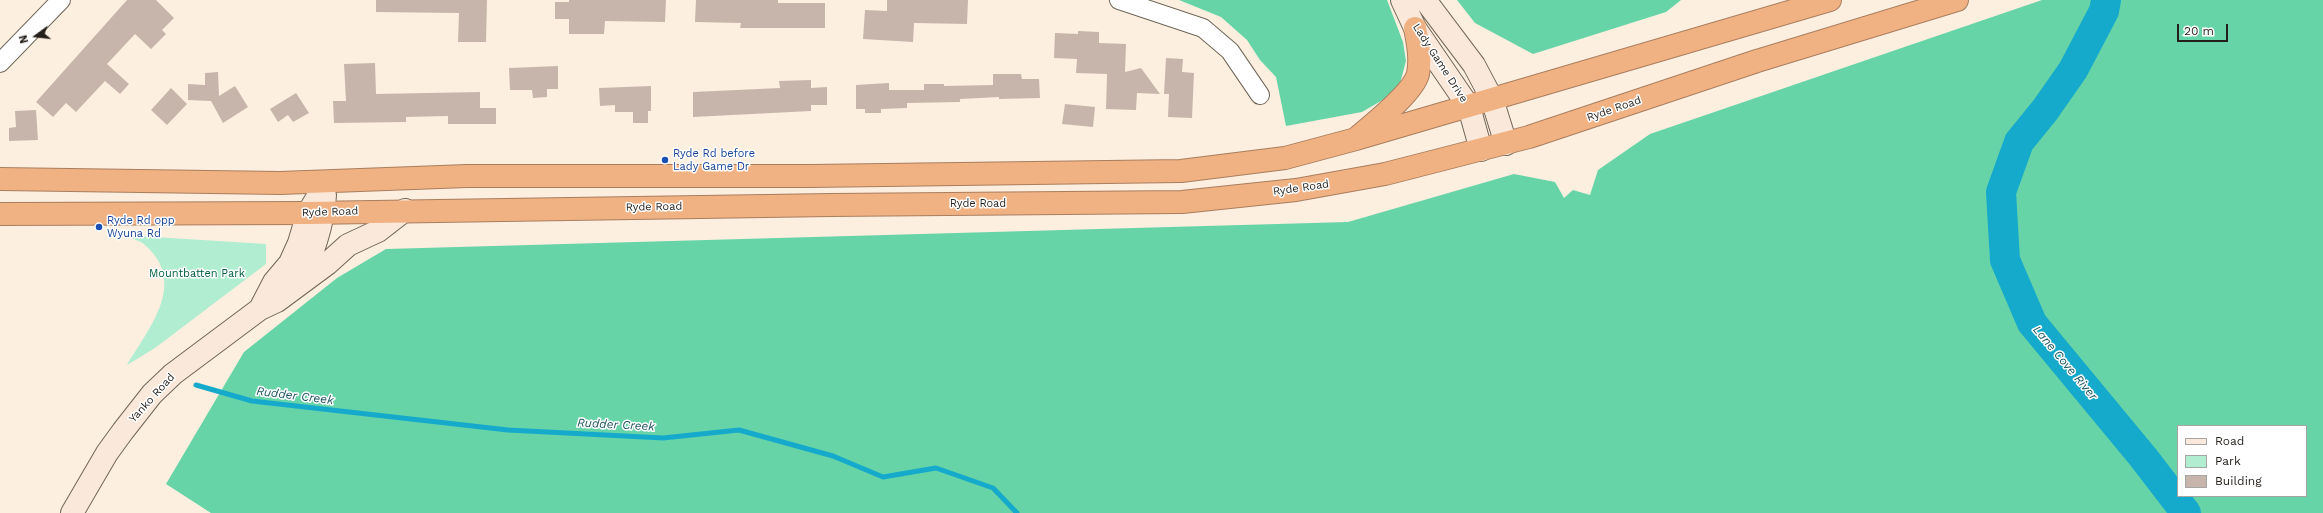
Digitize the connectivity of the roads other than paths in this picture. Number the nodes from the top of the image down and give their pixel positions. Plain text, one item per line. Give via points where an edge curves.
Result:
1 (61, 0) edge
2 (1119, 0) edge
3 (1402, 0) edge
4 (1424, 0) edge
5 (1830, 0) edge
6 (1957, 0) edge
7 (1416, 28) junction
8 (0, 63) edge
9 (1260, 94) dead end
10 (1492, 99) junction
11 (1469, 107) junction
12 (1356, 139) junction
13 (1506, 144) junction
14 (1481, 150) junction
15 (0, 179) edge
16 (326, 183) junction
17 (405, 210) junction
18 (316, 213) junction
19 (0, 214) edge
20 (300, 284) junction
21 (260, 309) junction
22 (72, 513) edge

1 - 8 street
2 - 9 street via 1203,28 1230,51
3 - 7 main road, Lady Game Drive
4 - 10 main road, Lady Game Drive via 1474,65
5 - 10 highway
6 - 13 highway, Ryde Road via 1757,61
7 - 11 main road, Lady Game Drive
7 - 12 highway via 1419,50 1418,74 1412,88
10 - 11 highway
10 - 13 main road, Lady Game Drive
11 - 12 highway
11 - 14 main road, Lady Game Drive
12 - 16 highway via 1285,158 1181,171 811,176 468,176
13 - 14 highway, Ryde Road
14 - 17 highway, Ryde Road via 1385,174 1296,190 1182,202
15 - 16 highway
16 - 18 main road, Yanko Road
17 - 18 highway, Ryde Road
17 - 20 main road, Yanko Road via 378,232 348,244
18 - 19 highway, Ryde Road
18 - 20 main road, Yanko Road via 318,242
18 - 21 main road, Yanko Road via 290,263 274,282
20 - 21 main road, Yanko Road via 277,301
21 - 22 main road, Yanko Road via 195,355 152,394 107,453

